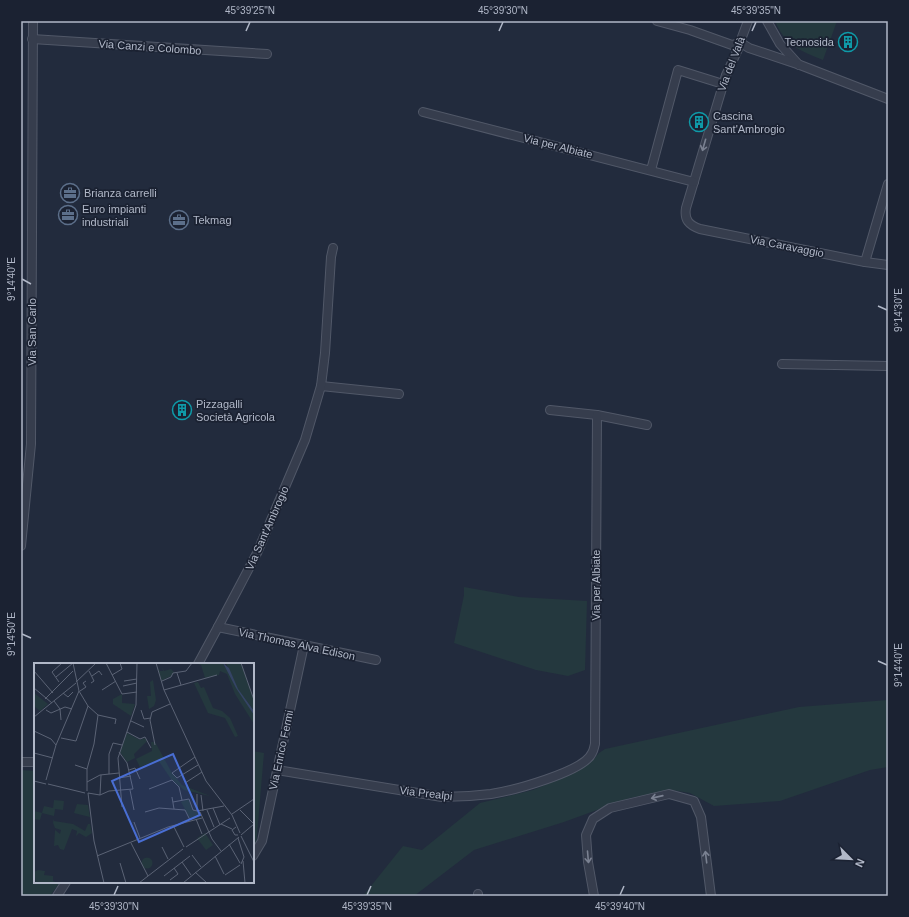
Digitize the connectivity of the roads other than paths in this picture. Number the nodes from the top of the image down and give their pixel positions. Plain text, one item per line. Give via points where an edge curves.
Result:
1 (32, 21) edge
2 (657, 21) edge
3 (748, 21) edge
4 (768, 21) edge
5 (32, 39) junction
6 (741, 43) junction
7 (267, 54) dead end
8 (800, 65) junction
9 (722, 84) junction
10 (888, 99) edge
11 (423, 112) dead end
12 (651, 170) junction
13 (694, 182) junction
14 (888, 184) edge
15 (688, 222) joint
16 (333, 248) dead end
17 (865, 262) junction
18 (888, 265) edge
19 (782, 364) dead end
20 (888, 366) edge
21 (321, 386) junction
22 (399, 394) dead end
23 (550, 410) dead end
24 (597, 415) junction
25 (647, 425) dead end
26 (23, 519) edge
27 (21, 546) edge
28 (218, 627) junction
29 (304, 645) junction
30 (376, 660) dead end
31 (199, 663) edge
32 (592, 754) joint
33 (21, 762) edge
34 (34, 762) edge
35 (277, 770) junction
36 (254, 855) edge
37 (65, 883) edge
38 (57, 896) edge
39 (594, 896) edge
40 (711, 896) edge

1 - 5 street, Via San Carlo
2 - 6 street via 732,45
3 - 6 street, Via del Valà
4 - 8 street via 780,44
5 - 7 street, Via Canzi e Colombo
5 - 26 street, Via San Carlo via 32,444
6 - 8 street via 748,48
6 - 9 street, Via del Valà
8 - 10 street
9 - 12 street via 678,70
9 -> 13 street, Via del Valà
11 - 12 street, Via per Albiate
12 - 13 street, Via per Albiate
13 - 15 street, Via del Valà via 685,214
14 - 17 street
15 - 17 street, Via Caravaggio via 700,229
16 - 21 street
17 - 18 street, Via Caravaggio
19 - 20 street
21 - 22 street
21 - 28 street, Via Sant'Ambrogio via 305,440 285,488 257,553
23 - 24 street
24 - 25 street
24 - 32 street, Via per Albiate
26 - 27 street, Via San Carlo
28 - 29 street, Via Thomas Alva Edison
28 - 31 street, Via Sant'Ambrogio
29 - 30 street, Via Thomas Alva Edison
29 - 35 street, Via Enrico Fermi
32 - 35 street, Via Prealpi via 581,764 532,784 492,794 459,797 442,797
33 - 34 street
35 - 36 street, Via Enrico Fermi via 262,841
37 - 38 street
40 -> 39 street via 701,817 694,801 669,794 610,808 592,819 586,835

